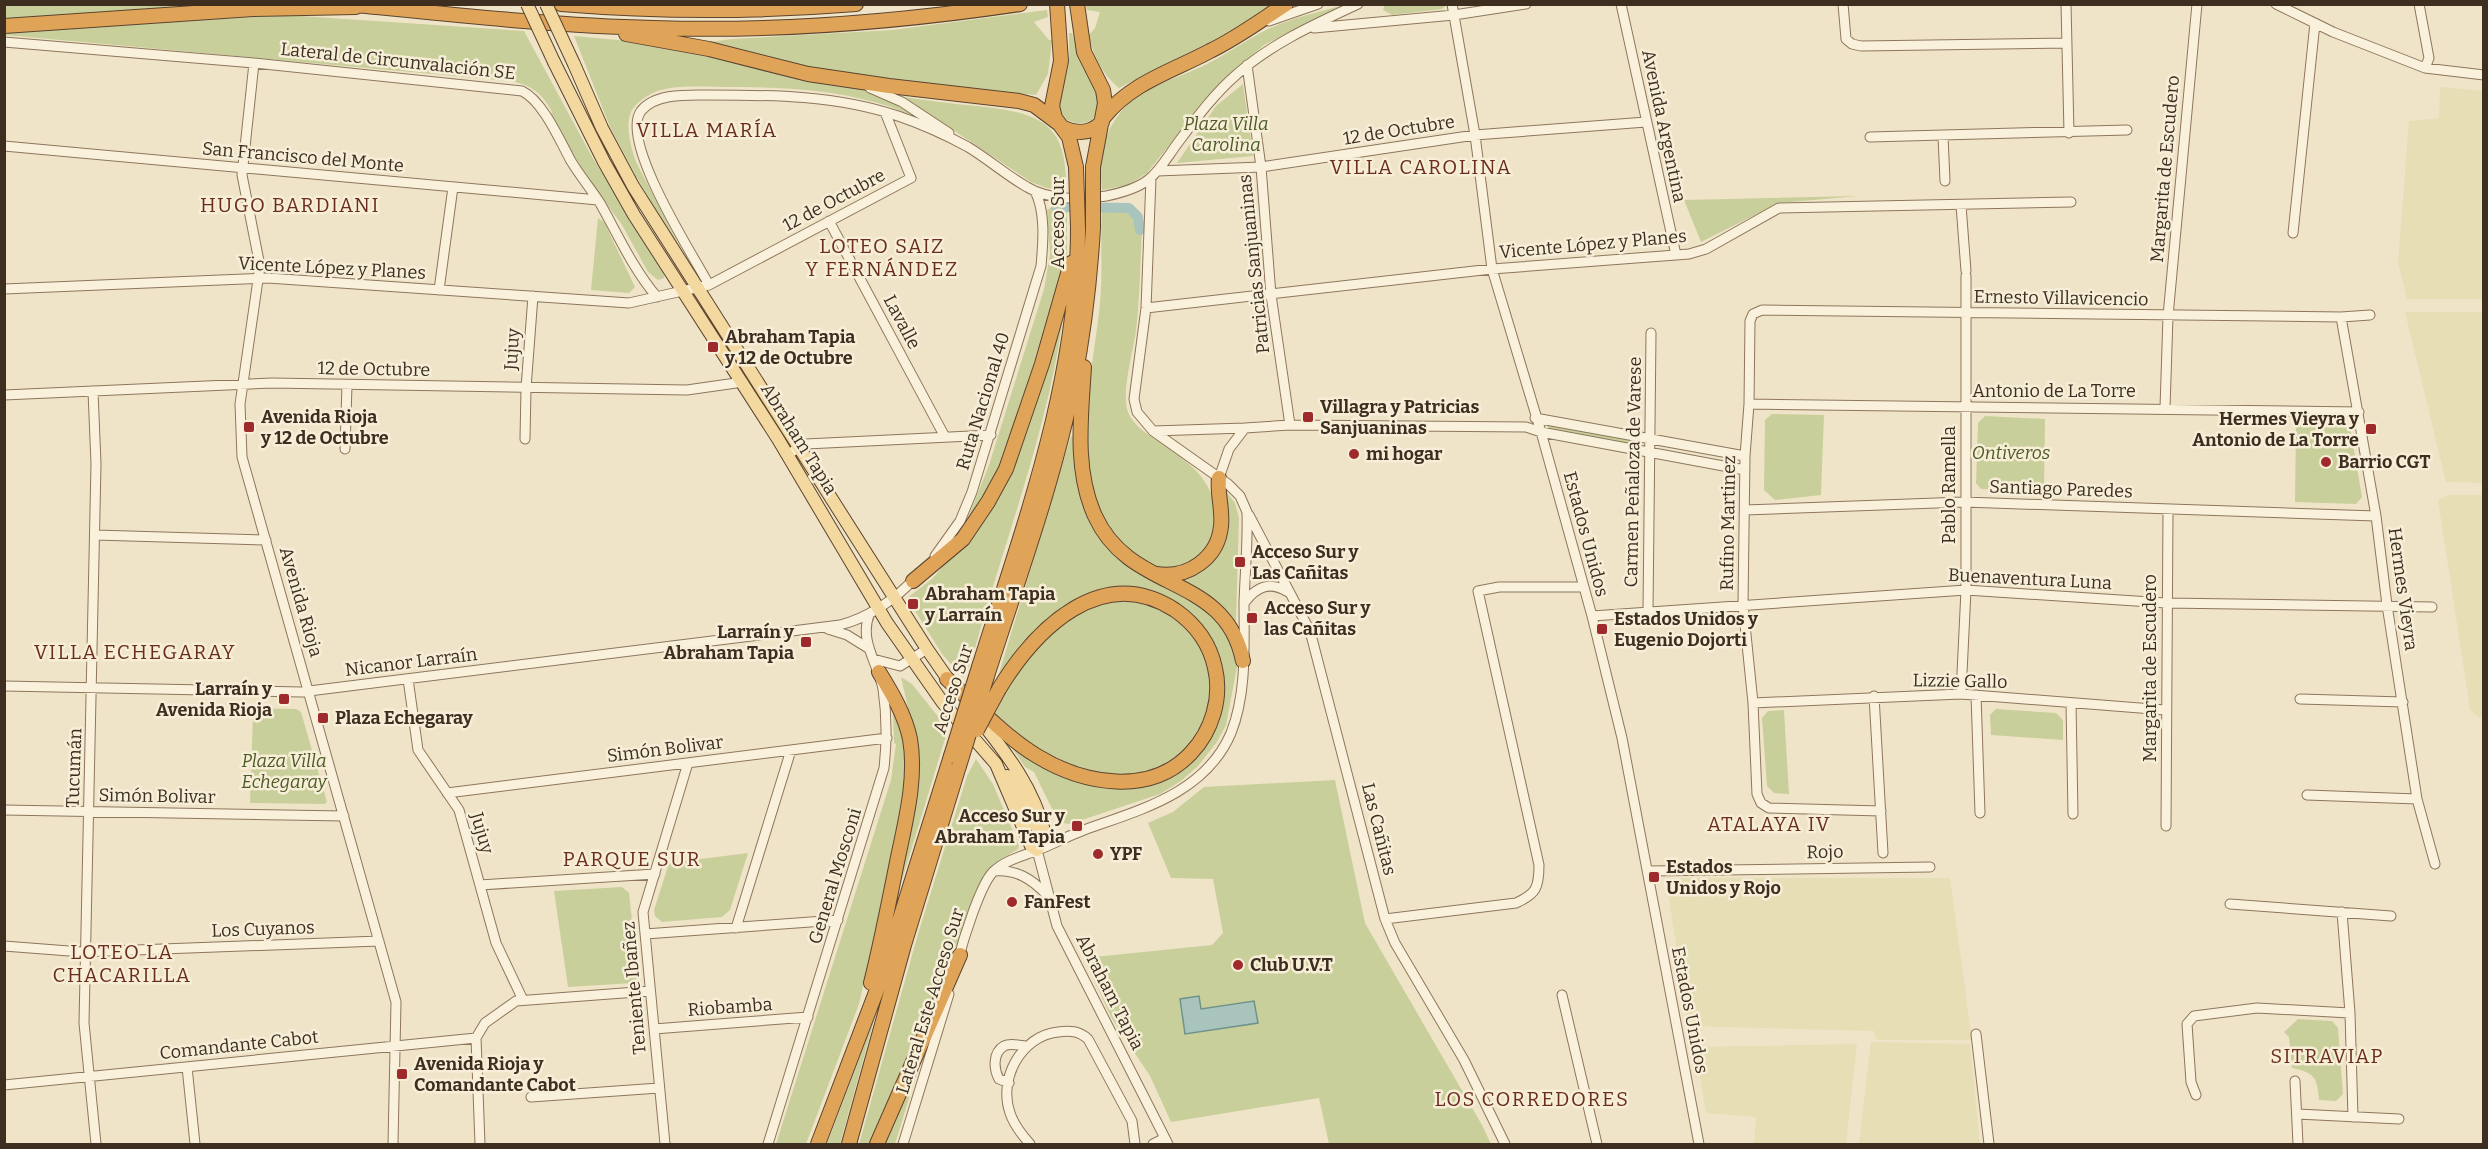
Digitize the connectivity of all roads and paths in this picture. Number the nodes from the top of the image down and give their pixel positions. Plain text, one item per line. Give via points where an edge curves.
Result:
1 (346, 4) edge
2 (526, 4) edge
3 (546, 4) edge
4 (561, 4) edge
5 (683, 4) edge
6 (856, 4) edge
7 (1020, 4) edge
8 (1057, 4) edge
9 (1077, 4) edge
10 (1286, 4) edge
11 (1318, 4) edge
12 (1358, 4) edge
13 (1526, 4) edge
14 (1621, 4) edge
15 (1843, 4) edge
16 (2066, 4) edge
17 (2197, 4) edge
18 (2276, 4) edge
19 (2418, 4) edge
20 (367, 6) junction
21 (614, 8) junction
22 (1453, 10) edge
23 (568, 24) junction
24 (2315, 24) junction
25 (4, 26) edge
26 (1305, 29) junction
27 (4, 42) edge
28 (1227, 42) junction
29 (2067, 43) junction
30 (254, 63) junction
31 (1247, 65) junction
32 (2425, 68) junction
33 (2484, 75) edge
34 (854, 82) junction
35 (885, 112) junction
36 (1103, 119) junction
37 (1646, 122) junction
38 (1061, 125) junction
39 (2127, 130) dead end
40 (2069, 133) junction
41 (1475, 135) junction
42 (1943, 136) junction
43 (1870, 137) dead end
44 (4, 146) edge
45 (965, 146) junction
46 (1261, 167) junction
47 (242, 168) junction
48 (1154, 175) junction
49 (1945, 181) dead end
50 (453, 187) junction
51 (1035, 191) junction
52 (598, 200) junction
53 (2071, 202) dead end
54 (1961, 205) junction
55 (829, 221) junction
56 (1078, 228) junction
57 (2293, 233) dead end
58 (1676, 255) junction
59 (1492, 269) junction
60 (258, 278) junction
61 (704, 287) junction
62 (4, 289) edge
63 (439, 290) junction
64 (683, 291) junction
65 (1089, 293) junction
66 (1271, 295) junction
67 (533, 296) junction
68 (657, 297) junction
69 (1146, 308) junction
70 (1753, 314) joint
71 (1967, 314) junction
72 (2370, 315) dead end
73 (2168, 316) junction
74 (2341, 317) junction
75 (1651, 333) dead end
76 (743, 382) junction
77 (243, 385) junction
78 (347, 385) junction
79 (526, 387) junction
80 (93, 391) junction
81 (4, 395) edge
82 (1749, 404) junction
83 (1965, 407) junction
84 (2165, 408) junction
85 (2359, 412) junction
86 (1535, 418) junction
87 (1290, 424) junction
88 (1526, 427) junction
89 (1245, 429) junction
90 (1154, 431) junction
91 (1541, 432) junction
92 (991, 435) junction
93 (945, 437) junction
94 (525, 439) dead end
95 (1651, 439) junction
96 (800, 447) junction
97 (345, 449) dead end
98 (1650, 452) junction
99 (788, 454) junction
100 (1745, 456) junction
101 (1745, 470) junction
102 (1220, 478) junction
103 (1964, 502) junction
104 (1745, 510) junction
105 (2168, 510) junction
106 (1247, 512) junction
107 (2376, 516) junction
108 (95, 535) junction
109 (266, 540) junction
110 (1151, 574) junction
111 (913, 581) junction
112 (1582, 587) junction
113 (1966, 590) junction
114 (1288, 592) junction
115 (894, 597) junction
116 (1244, 603) junction
117 (2166, 603) junction
118 (2387, 604) junction
119 (1743, 605) junction
120 (2432, 607) dead end
121 (874, 611) junction
122 (1648, 611) junction
123 (1592, 616) junction
124 (819, 628) junction
125 (868, 648) junction
126 (927, 649) junction
127 (873, 659) junction
128 (913, 659) junction
129 (1243, 661) junction
130 (879, 672) junction
131 (983, 672) junction
132 (408, 679) junction
133 (947, 679) junction
134 (4, 686) edge
135 (93, 688) junction
136 (309, 691) junction
137 (1961, 694) junction
138 (1976, 695) junction
139 (1874, 696) junction
140 (2300, 699) dead end
141 (2403, 702) junction
142 (1753, 704) junction
143 (2071, 704) junction
144 (2165, 710) junction
145 (887, 738) junction
146 (791, 750) junction
147 (958, 759) junction
148 (688, 763) junction
149 (996, 764) junction
150 (447, 793) junction
151 (2307, 795) dead end
152 (2417, 799) junction
153 (4, 810) edge
154 (89, 811) junction
155 (1881, 811) junction
156 (1980, 813) dead end
157 (2073, 814) dead end
158 (344, 816) junction
159 (2166, 826) dead end
160 (1045, 834) junction
161 (1064, 839) junction
162 (1037, 850) junction
163 (1883, 853) dead end
164 (2435, 864) dead end
165 (1930, 867) dead end
166 (994, 871) junction
167 (1648, 871) junction
168 (655, 874) junction
169 (480, 885) junction
170 (1048, 896) junction
171 (2230, 904) dead end
172 (2342, 912) junction
173 (2391, 916) dead end
174 (1385, 919) junction
175 (838, 920) junction
176 (736, 928) junction
177 (645, 934) junction
178 (379, 941) junction
179 (4, 946) edge
180 (86, 952) junction
181 (960, 955) junction
182 (650, 991) junction
183 (1562, 995) dead end
184 (523, 1000) junction
185 (2350, 1013) junction
186 (808, 1017) junction
187 (654, 1029) junction
188 (1976, 1034) dead end
189 (476, 1038) junction
190 (857, 1044) junction
191 (395, 1046) junction
192 (1025, 1046) junction
193 (187, 1067) junction
194 (89, 1077) junction
195 (2295, 1081) dead end
196 (1009, 1083) junction
197 (4, 1085) edge
198 (659, 1089) junction
199 (2196, 1095) dead end
200 (531, 1097) dead end
201 (2296, 1114) junction
202 (2353, 1117) junction
203 (2399, 1119) dead end
204 (1167, 1141) edge
205 (96, 1144) edge
206 (195, 1144) edge
207 (393, 1144) edge
208 (480, 1144) edge
209 (664, 1144) edge
210 (768, 1144) edge
211 (818, 1144) edge
212 (849, 1144) edge
213 (877, 1144) edge
214 (903, 1144) edge
215 (1030, 1144) edge
216 (1136, 1144) edge
217 (1153, 1144) edge
218 (1505, 1144) edge
219 (1597, 1144) edge
220 (1699, 1144) edge
221 (1989, 1144) edge
222 (2298, 1144) edge

1 - 20 highway
2 - 64 main road, Abraham Tapia, bridge via 621,193
3 - 61 main road, Abraham Tapia, bridge via 633,186
4 - 21 highway
5 - 21 highway
6 - 21 highway via 740,10
7 - 23 highway via 820,26 692,29
8 - 38 highway, Acceso Sur via 1060,72 1052,106
9 - 36 highway, Acceso Sur via 1087,60 1103,90
10 - 28 highway
11 - 28 street via 1281,16
12 - 26 street
13 - 22 street
14 - 37 street, Avenida Argentina
15 - 29 street via 1846,39 1862,46
16 - 29 street
17 - 73 street, Margarita de Escudero
18 - 24 street
19 - 32 street via 2429,58
20 - 23 highway
20 - 25 highway via 253,9
22 - 26 street
22 - 41 street, Estados Unidos
23 - 34 highway
24 - 32 street
24 - 57 street
26 - 31 street
27 - 30 street, Lateral de Circunvalación SE
28 - 36 highway via 1139,86
29 - 40 street
30 - 47 street, Avenida Rioja
30 - 52 street, Lateral de Circunvalación SE via 522,91 542,110
31 - 46 street, Patricias Sanjuaninas
31 - 48 street via 1212,100
32 - 33 street
34 - 38 highway via 1019,101 1034,105
34 - 45 street via 902,102
35 - 45 street
35 - 55 street, 12 de Octubre via 911,178
35 - 61 street via 847,102 785,95 677,96 645,107 636,128 645,162
36 - 38 highway via 1086,132
36 - 65 highway, Acceso Sur, bridge via 1093,167
37 - 41 street, 12 de Octubre
37 - 58 street, Avenida Argentina
38 - 56 highway, Acceso Sur, bridge via 1073,149 1076,167
39 - 40 street
40 - 42 street
41 - 46 street, 12 de Octubre
41 - 59 street, Estados Unidos
42 - 43 street
42 - 49 street
44 - 47 street, San Francisco del Monte
45 - 51 street
46 - 48 street, 12 de Octubre
46 - 66 street, Patricias Sanjuaninas
47 - 50 street, San Francisco del Monte
47 - 60 street, Avenida Rioja via 260,266
48 - 51 street via 1131,189 1102,196 1071,197
48 - 69 street
50 - 52 street, San Francisco del Monte
50 - 63 street
51 - 92 street, Ruta Nacional 40 via 1042,228 1041,266
52 - 68 street, Lateral de Circunvalación SE via 640,277
53 - 54 street, Vicente López y Planes
54 - 58 street, Vicente López y Planes via 1779,208 1706,249
54 - 71 street, Pablo Ramella
55 - 61 street, 12 de Octubre
55 - 93 street, Lavalle
56 - 111 highway via 1058,315 1006,469 963,539
56 - 131 highway, Acceso Sur via 1075,297 1057,408
58 - 59 street, Vicente López y Planes
59 - 66 street, Vicente López y Planes
59 - 86 street, Estados Unidos
60 - 62 street, Vicente López y Planes
60 - 63 street, Vicente López y Planes
60 - 77 street, Avenida Rioja
61 - 64 street
61 - 96 main road, Abraham Tapia
63 - 67 street, Vicente López y Planes
64 - 68 street
64 - 76 main road, Abraham Tapia
65 - 110 highway via 1081,442 1084,482 1108,540
65 - 131 highway, Acceso Sur via 1063,427
66 - 69 street, Vicente López y Planes
66 - 87 street, Patricias Sanjuaninas
67 - 68 street, Vicente López y Planes via 628,303
67 - 79 street, Jujuy
69 - 90 street via 1135,405 1140,418
70 - 71 street, Ernesto Villavicencio via 1761,310
70 - 82 street, Rufino Martinez
71 - 73 street, Ernesto Villavicencio
71 - 83 street, Pablo Ramella
72 - 74 street, Ernesto Villavicencio
73 - 74 street, Ernesto Villavicencio
73 - 84 street, Margarita de Escudero
74 - 85 street, Hermes Vieyra
75 - 95 street, Carmen Peñaloza de Varese
76 - 79 street, 12 de Octubre via 687,390
76 - 99 main road, Abraham Tapia
77 - 78 street, 12 de Octubre
77 - 80 street, 12 de Octubre
77 - 109 street, Avenida Rioja via 242,458
78 - 79 street, 12 de Octubre
78 - 97 street
79 - 94 street, Jujuy
80 - 81 street, 12 de Octubre
80 - 108 street, Tucumán
82 - 83 street, Antonio de La Torre
82 - 100 street, Rufino Martinez
83 - 84 street, Antonio de La Torre
83 - 103 street, Pablo Ramella
84 - 85 street, Antonio de La Torre
85 - 107 street, Hermes Vieyra
86 - 88 street
86 - 91 street, Estados Unidos
86 - 95 street
87 - 88 street
87 - 89 street
88 - 91 street
89 - 90 street
89 - 102 street via 1229,449
90 - 102 street
91 - 98 street
91 - 112 street, Estados Unidos
92 - 93 street
92 - 111 street, Ruta Nacional 40 via 960,521
93 - 96 street
95 - 98 street, Carmen Peñaloza de Varese
95 - 100 street
96 - 99 street
96 - 115 main road, Abraham Tapia
98 - 101 street
98 - 122 street, Carmen Peñaloza de Varese
99 - 121 main road, Abraham Tapia
100 - 101 street, Rufino Martinez
101 - 104 street, Rufino Martinez
102 - 106 street via 1235,490
102 - 110 highway via 1221,526 1211,554 1186,572
103 - 104 street, Santiago Paredes
103 - 105 street, Santiago Paredes
103 - 113 street, Pablo Ramella
104 - 119 street, Rufino Martinez
105 - 107 street, Santiago Paredes
105 - 117 street, Margarita de Escudero
106 - 114 street, Las Cañitas
106 - 116 street
107 - 118 street, Hermes Vieyra
108 - 109 street
108 - 135 street, Tucumán
109 - 136 street, Avenida Rioja
110 - 129 highway via 1196,594 1212,606 1236,638
111 - 115 street, Ruta Nacional 40
112 - 123 street, Estados Unidos
112 - 174 street via 1499,587 1478,591 1539,865 1536,889 1515,903
113 - 117 street, Buenaventura Luna
113 - 119 street, Buenaventura Luna
113 - 137 street, Pablo Ramella
114 - 116 street via 1266,585 1255,590
114 - 174 street, Las Cañitas via 1310,631
115 - 121 street, Nicanor Larraín
115 - 126 main road, Abraham Tapia
116 - 129 street
117 - 118 street, Buenaventura Luna
117 - 144 street, Margarita de Escudero
118 - 120 street, Buenaventura Luna
118 - 141 street, Hermes Vieyra
119 - 122 street, Buenaventura Luna
119 - 142 street, Rufino Martinez
121 - 124 street, Nicanor Larraín via 848,623
121 - 125 street, General Mosconi via 866,631
121 - 128 main road, Abraham Tapia
122 - 123 street, Buenaventura Luna
123 - 167 street, Estados Unidos via 1622,738
124 - 125 street, Nicanor Larraín via 847,635
124 - 132 street, Nicanor Larraín
125 - 127 street, General Mosconi
126 - 128 street
126 - 133 main road, Abraham Tapia
127 - 128 street via 900,666
127 - 130 street, General Mosconi
128 - 149 main road, Abraham Tapia via 943,703
129 - 161 street via 1234,723 1224,746 1206,770 1166,800
130 - 145 street, General Mosconi
130 - 190 highway via 907,727 911,771 902,841
131 - 147 highway, Acceso Sur, bridge
132 - 136 street, Nicanor Larraín
132 - 150 street, Jujuy via 418,750
133 - 147 highway, bridge via 1035,755 1083,776 1133,782 1154,777 1190,755 1215,709 1215,670 1209,650 1190,622 1170,607 1136,596 1115,595 1084,603 1045,629 1022,654 999,689
133 - 160 main road, Abraham Tapia via 1024,779
134 - 135 street, Nicanor Larraín
135 - 136 street, Nicanor Larraín
135 - 154 street, Tucumán
136 - 158 street, Avenida Rioja
137 - 138 street, Lizzie Gallo
137 - 139 street, Lizzie Gallo
138 - 143 street, Lizzie Gallo
138 - 156 street
139 - 142 street, Lizzie Gallo
139 - 155 street
140 - 141 street
141 - 152 street, Hermes Vieyra
142 - 155 street, Rufino Martinez via 1757,794 1761,803 1769,808
143 - 144 street, Lizzie Gallo
143 - 157 street
144 - 159 street, Margarita de Escudero
145 - 146 street, Simón Bolivar
145 - 175 street, General Mosconi via 881,781
146 - 148 street, Simón Bolivar
146 - 176 street
147 - 190 highway, Acceso Sur
147 - 212 highway, Acceso Sur
148 - 150 street, Simón Bolivar
148 - 168 street, Teniente Ibañez
149 - 160 main road via 1017,788 1037,830
149 - 162 main road, Abraham Tapia via 1031,846
150 - 169 street, Jujuy via 459,810
151 - 152 street
152 - 164 street, Hermes Vieyra
153 - 154 street, Simón Bolivar
154 - 158 street, Simón Bolivar
154 - 180 street, Tucumán
155 - 163 street
158 - 178 street, Avenida Rioja
160 - 161 street
160 - 162 main road
161 - 162 street
162 - 166 street
162 - 170 street, Abraham Tapia
165 - 167 street, Rojo
166 - 170 street via 1021,874
166 - 181 street, Lateral Este Acceso Sur via 985,883
167 - 220 street, Estados Unidos
168 - 169 street
168 - 177 street, Teniente Ibañez via 643,912
169 - 184 street, Jujuy via 496,943
170 - 204 street, Abraham Tapia via 1067,949
171 - 172 street
172 - 173 street
172 - 185 street
174 - 218 street, Las Cañitas via 1395,943 1464,1060
175 - 176 street
175 - 186 street, General Mosconi
176 - 177 street
177 - 182 street, Teniente Ibañez
178 - 180 street, Los Cuyanos
178 - 191 street, Avenida Rioja via 396,1002
179 - 180 street, Los Cuyanos
180 - 194 street, Tucumán via 84,1023
181 - 213 highway
181 - 214 street, Lateral Este Acceso Sur
182 - 184 street
182 - 187 street, Teniente Ibañez
183 - 219 street
184 - 189 street via 513,1001 499,1011
185 - 199 street via 2257,1008 2194,1016 2187,1024 2191,1082
185 - 202 street
186 - 187 street, Riobamba
186 - 210 street, General Mosconi
187 - 198 street, Teniente Ibañez
188 - 221 street
189 - 191 street, Comandante Cabot
189 - 208 street
190 - 211 highway, Acceso Sur
191 - 193 street, Comandante Cabot
191 - 207 street, Avenida Rioja
192 - 196 street
192 - 196 street via 1011,1045 1000,1050 995,1061 999,1080
192 - 216 street via 1050,1033 1082,1034 1132,1121
193 - 194 street, Comandante Cabot
193 - 206 street
194 - 197 street, Comandante Cabot
194 - 205 street, Tucumán
195 - 201 street
196 - 215 street via 1009,1112
198 - 200 street
198 - 209 street, Teniente Ibañez
201 - 202 street
201 - 222 street
202 - 203 street
204 - 217 street

